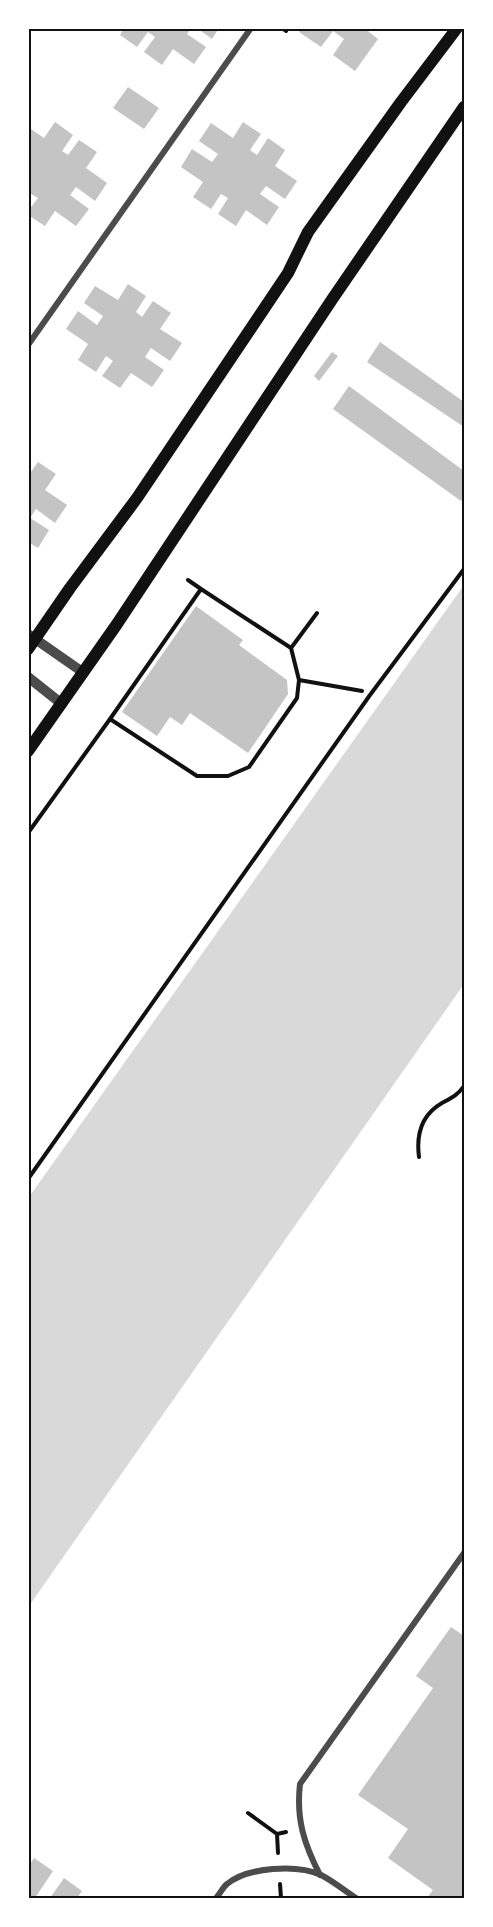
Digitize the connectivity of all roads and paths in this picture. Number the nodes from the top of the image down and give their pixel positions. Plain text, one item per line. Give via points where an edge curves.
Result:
1 (251, 28) edge
2 (457, 28) edge
3 (465, 107) edge
4 (28, 345) edge
5 (465, 569) edge
6 (188, 580) dead end
7 (201, 589) junction
8 (317, 613) dead end
9 (31, 640) edge
10 (291, 648) junction
11 (84, 673) junction
12 (28, 677) edge
13 (299, 680) junction
14 (362, 691) dead end
15 (62, 704) junction
16 (110, 719) junction
17 (28, 751) edge
18 (28, 833) edge
19 (465, 1086) edge
20 (419, 1156) dead end
21 (28, 1179) edge
22 (465, 1553) edge
23 (248, 1813) dead end
24 (277, 1834) dead end
25 (320, 1875) junction
26 (216, 1899) edge
27 (356, 1899) edge

1 - 4 street
2 - 9 main road via 308,232 288,273 137,498
3 - 11 main road
5 - 21 path via 363,705
6 - 7 path
7 - 10 path
7 - 16 path
8 - 10 path
9 - 11 street
10 - 13 path
11 - 15 main road
12 - 15 street
13 - 14 path
13 - 16 path via 297,699 249,767 228,776 197,776
15 - 17 main road
16 - 18 path
19 - 20 path via 430,1111 417,1140
22 - 25 street via 300,1784 298,1804 306,1848
23 - 24 path
25 - 26 street via 293,1869 265,1870 226,1884
25 - 27 street

